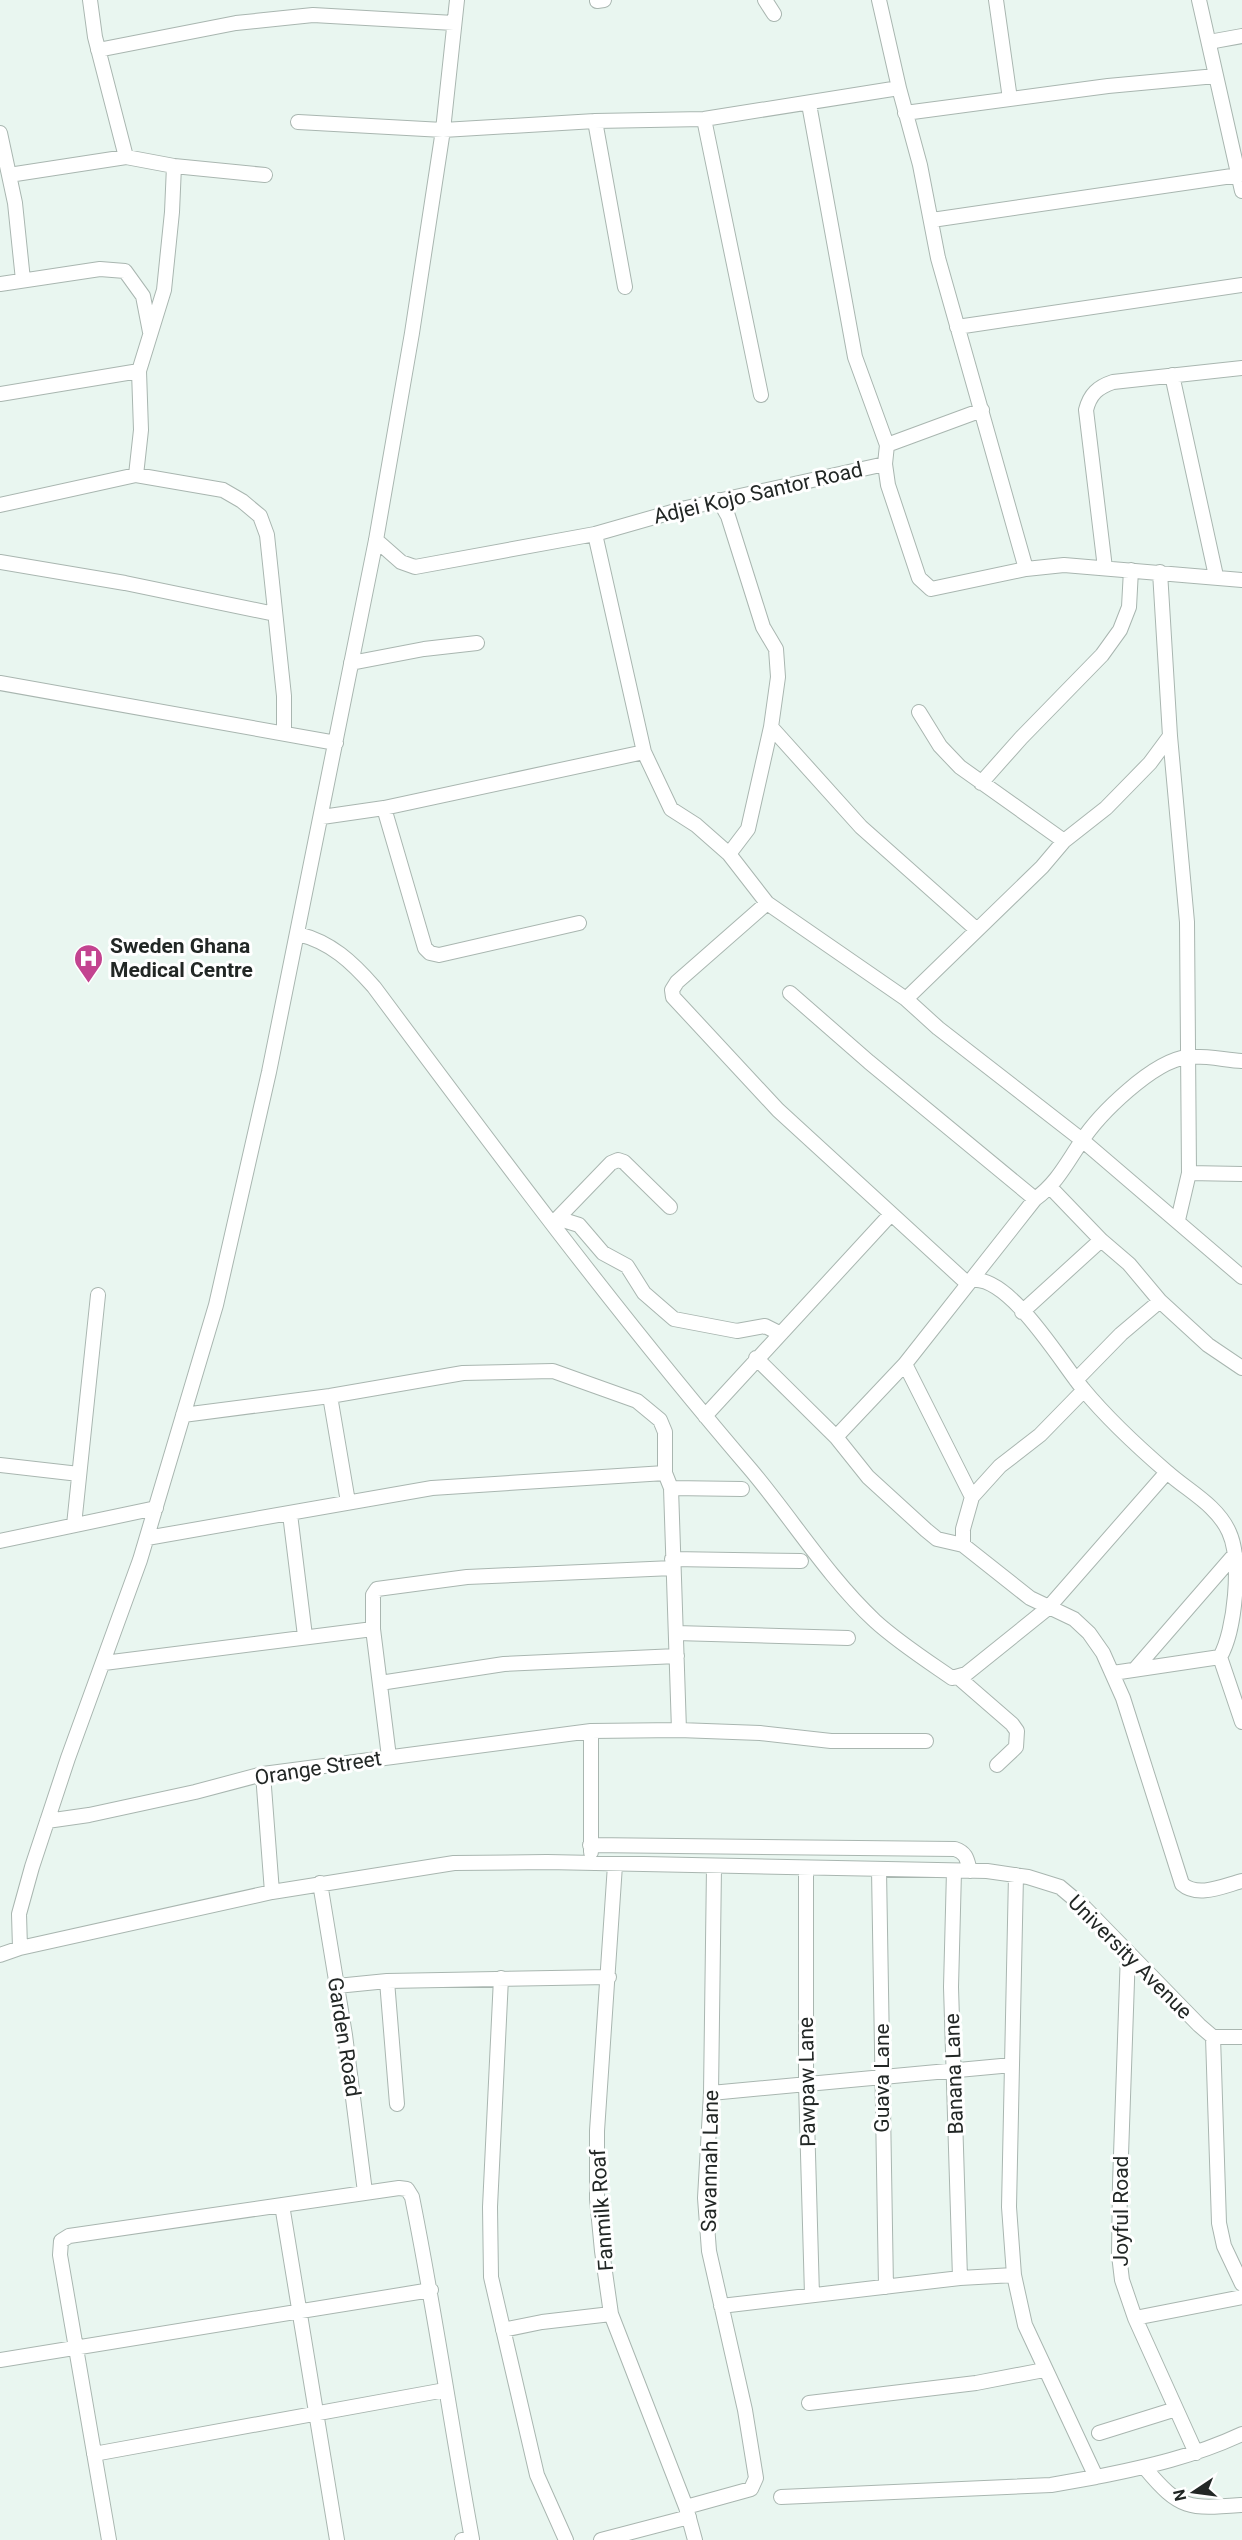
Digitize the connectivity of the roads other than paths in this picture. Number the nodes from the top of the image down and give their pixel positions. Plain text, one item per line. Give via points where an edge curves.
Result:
1 (90, 0) edge
2 (457, 0) edge
3 (765, 0) edge
4 (879, 0) edge
5 (996, 0) edge
6 (1199, 0) edge
7 (774, 14) dead end
8 (454, 23) junction
9 (1242, 36) edge
10 (1209, 42) junction
11 (98, 50) junction
12 (1216, 76) junction
13 (899, 88) junction
14 (1010, 99) junction
15 (809, 104) junction
16 (905, 113) junction
17 (704, 119) junction
18 (595, 121) junction
19 (298, 122) dead end
20 (442, 130) junction
21 (0, 133) edge
22 (1237, 146) edge
23 (126, 157) junction
24 (174, 166) junction
25 (9, 175) junction
26 (265, 175) dead end
27 (1239, 176) junction
28 (1242, 191) edge
29 (932, 220) junction
30 (23, 280) junction
31 (0, 284) edge
32 (1242, 285) edge
33 (625, 287) dead end
34 (957, 327) junction
35 (150, 335) junction
36 (1242, 368) edge
37 (139, 371) junction
38 (1172, 375) junction
39 (0, 394) edge
40 (761, 395) dead end
41 (982, 410) junction
42 (887, 445) junction
43 (885, 464) junction
44 (136, 475) junction
45 (719, 500) junction
46 (0, 505) edge
47 (595, 534) junction
48 (376, 540) junction
49 (0, 562) edge
50 (1105, 568) junction
51 (1026, 569) junction
52 (1131, 570) junction
53 (1160, 572) junction
54 (1216, 576) junction
55 (1242, 580) edge
56 (275, 614) junction
57 (477, 643) dead end
58 (351, 663) junction
59 (0, 683) edge
60 (919, 712) dead end
61 (771, 727) junction
62 (284, 733) junction
63 (1170, 736) junction
64 (336, 743) junction
65 (644, 752) junction
66 (981, 783) junction
67 (384, 808) junction
68 (322, 817) junction
69 (1064, 841) junction
70 (729, 854) junction
71 (766, 903) junction
72 (579, 923) dead end
73 (977, 930) junction
74 (298, 934) junction
75 (790, 993) dead end
76 (906, 999) junction
77 (1186, 1057) junction
78 (1242, 1061) edge
79 (1082, 1140) junction
80 (1189, 1173) junction
81 (1242, 1174) edge
82 (1050, 1187) junction
83 (1035, 1199) junction
84 (670, 1207) dead end
85 (891, 1214) junction
86 (1178, 1220) junction
87 (555, 1221) junction
88 (1101, 1240) junction
89 (1242, 1276) edge
90 (970, 1282) junction
91 (98, 1295) dead end
92 (1160, 1301) junction
93 (1022, 1312) junction
94 (779, 1334) junction
95 (756, 1358) junction
96 (905, 1364) junction
97 (1242, 1368) edge
98 (1080, 1385) junction
99 (330, 1396) junction
100 (183, 1415) junction
101 (705, 1416) junction
102 (836, 1437) junction
103 (0, 1465) edge
104 (1167, 1472) junction
105 (665, 1473) junction
106 (79, 1474) junction
107 (671, 1488) junction
108 (742, 1489) dead end
109 (972, 1497) junction
110 (348, 1502) junction
111 (156, 1508) junction
112 (290, 1514) junction
113 (74, 1526) junction
114 (147, 1538) junction
115 (0, 1541) edge
116 (963, 1545) junction
117 (1235, 1554) junction
118 (801, 1561) dead end
119 (672, 1564) junction
120 (1048, 1608) junction
121 (374, 1629) junction
122 (676, 1633) junction
123 (305, 1636) junction
124 (848, 1638) dead end
125 (677, 1656) junction
126 (1220, 1657) junction
127 (104, 1663) junction
128 (1136, 1668) junction
129 (1113, 1673) junction
130 (959, 1678) junction
131 (380, 1683) junction
132 (1239, 1705) edge
133 (1242, 1722) edge
134 (679, 1730) junction
135 (591, 1731) junction
136 (926, 1741) dead end
137 (389, 1757) junction
138 (997, 1765) dead end
139 (263, 1774) junction
140 (47, 1821) junction
141 (590, 1845) junction
142 (591, 1863) junction
143 (615, 1865) junction
144 (714, 1867) junction
145 (806, 1869) junction
146 (879, 1870) junction
147 (954, 1870) junction
148 (970, 1871) junction
149 (1016, 1875) junction
150 (1242, 1881) edge
151 (320, 1883) junction
152 (272, 1892) junction
153 (20, 1948) junction
154 (1128, 1952) junction
155 (0, 1955) edge
156 (609, 1977) junction
157 (501, 1978) junction
158 (387, 1981) junction
159 (337, 1986) junction
160 (1214, 2037) junction
161 (1242, 2037) edge
162 (1012, 2065) junction
163 (953, 2071) junction
164 (883, 2077) junction
165 (806, 2084) junction
166 (711, 2093) junction
167 (397, 2104) dead end
168 (365, 2192) junction
169 (282, 2205) junction
170 (1014, 2275) junction
171 (960, 2278) junction
172 (1242, 2284) edge
173 (886, 2286) junction
174 (431, 2290) junction
175 (812, 2295) junction
176 (1242, 2297) edge
177 (721, 2306) junction
178 (300, 2312) junction
179 (611, 2314) junction
180 (1135, 2318) junction
181 (503, 2330) junction
182 (75, 2346) junction
183 (0, 2360) edge
184 (1044, 2370) junction
185 (445, 2390) junction
186 (809, 2403) dead end
187 (1176, 2409) junction
188 (318, 2415) junction
189 (1099, 2433) dead end
190 (1242, 2434) edge
191 (1196, 2453) junction
192 (94, 2454) junction
193 (1144, 2468) junction
194 (1096, 2477) junction
195 (781, 2497) dead end
196 (1242, 2505) edge
197 (687, 2512) junction
198 (109, 2540) edge
199 (337, 2540) edge
200 (462, 2540) edge
201 (566, 2540) edge
202 (601, 2540) edge
203 (695, 2540) edge

1 - 11 street
2 - 8 street
3 - 7 street
4 - 13 street
5 - 14 street
6 - 10 street
8 - 11 street via 313,15 236,23
8 - 20 street
9 - 10 street
10 - 12 street
11 - 23 street
12 - 14 street
12 - 22 street
13 - 15 street
13 - 16 street
14 - 16 street
15 - 17 street
15 - 42 street via 855,357
16 - 29 street
17 - 18 street
17 - 40 street
18 - 20 street
18 - 33 street
19 - 20 street
20 - 48 street
21 - 25 street
22 - 27 street
23 - 24 street
23 - 25 street
24 - 26 street
24 - 35 street via 164,290
25 - 30 street
27 - 28 street
27 - 29 street
29 - 34 street
30 - 31 street
30 - 35 street via 100,269 125,271 143,296
32 - 34 street
34 - 41 street
35 - 37 street
36 - 38 street
37 - 39 street
37 - 44 street via 141,430
38 - 50 street via 1113,381 1089,399 1086,410
38 - 54 street
41 - 42 street
41 - 51 street
42 - 43 street
43 - 45 street, Adjei Kojo Santor Road
43 - 51 street, Adjei Kojo Santor Road via 888,485 919,578 931,589
44 - 46 street
44 - 56 street via 223,490 260,516 267,535
45 - 47 street, Adjei Kojo Santor Road
45 - 61 street via 728,516 763,627 776,649
47 - 48 street, Adjei Kojo Santor Road via 415,567 401,562
47 - 65 street
48 - 58 street
49 - 56 street
50 - 51 street, Adjei Kojo Santor Road via 1064,564
50 - 52 street, Adjei Kojo Santor Road
52 - 53 street, Adjei Kojo Santor Road
52 - 66 street via 1129,607 1120,630 1102,655
53 - 54 street, Adjei Kojo Santor Road
53 - 63 street
54 - 55 street, Adjei Kojo Santor Road
56 - 62 street
57 - 58 street
58 - 64 street
59 - 62 street
60 - 66 street via 940,746
61 - 70 street via 748,829
61 - 73 street via 861,828
62 - 64 street
63 - 69 street via 1106,808
63 - 77 street via 1186,922
64 - 68 street
65 - 67 street
65 - 70 street via 671,809
66 - 69 street
67 - 68 street
67 - 72 street via 425,948 430,953 439,955
68 - 74 street
69 - 73 street
70 - 71 street
71 - 76 street
71 - 85 street via 677,982 673,997 778,1110
73 - 76 street
74 - 87 street via 329,945 354,964
74 - 100 street via 216,1305
75 - 83 street
76 - 79 street
77 - 78 street
77 - 79 street via 1135,1083
77 - 80 street
79 - 82 street
79 - 86 street
80 - 81 street
80 - 86 street
82 - 83 street
82 - 88 street
83 - 90 street
84 - 87 street via 618,1160 610,1163
85 - 90 street
85 - 94 street
86 - 89 street
87 - 94 street via 579,1225 603,1253 627,1266 644,1293 674,1319 737,1330 765,1326
87 - 101 street
88 - 92 street via 1129,1264
88 - 93 street
90 - 93 street via 993,1283
90 - 96 street
91 - 106 street
92 - 97 street via 1208,1345
92 - 98 street via 1129,1326
93 - 98 street
94 - 95 street
95 - 101 street
95 - 102 street
96 - 102 street
96 - 109 street
98 - 104 street
98 - 109 street via 1040,1435 1000,1466
99 - 100 street
99 - 105 street via 463,1373 553,1371 637,1401 660,1420
99 - 110 street
100 - 111 street
101 - 130 street via 836,1578 876,1621 952,1678
102 - 116 street via 868,1477 926,1530 937,1539
103 - 106 street
104 - 117 street via 1220,1518
104 - 120 street
105 - 107 street
105 - 110 street via 432,1488
106 - 113 street
107 - 108 street
107 - 119 street
109 - 116 street
110 - 112 street
111 - 113 street
111 - 114 street
112 - 114 street
112 - 123 street
113 - 115 street
114 - 127 street
116 - 120 street
117 - 126 street via 1227,1645
117 - 128 street
118 - 119 street
119 - 121 street via 467,1577 377,1589 373,1594
119 - 122 street
120 - 129 street via 1074,1619 1089,1634
120 - 130 street
121 - 123 street
121 - 131 street
122 - 124 street
122 - 125 street
123 - 127 street
125 - 131 street via 504,1664
125 - 134 street
126 - 128 street
126 - 132 street
127 - 140 street
128 - 129 street
129 - 150 street via 1182,1884 1198,1892
130 - 138 street via 1017,1731 1016,1747
131 - 137 street
132 - 133 street
134 - 135 street, Orange Street
134 - 136 street, Orange Street via 831,1741
135 - 137 street, Orange Street
135 - 141 street
137 - 139 street, Orange Street
139 - 140 street, Orange Street via 195,1792
139 - 152 street
140 - 153 street via 19,1914
141 - 142 street
141 - 148 street via 955,1849 967,1856
142 - 143 street, University Avenue
142 - 151 street, University Avenue via 454,1863
143 - 144 street, University Avenue
143 - 156 street, Fanmilk Roaf
144 - 145 street, University Avenue
144 - 166 street, Savannah Lane
145 - 146 street, University Avenue
145 - 165 street, Pawpaw Lane
146 - 147 street, University Avenue
146 - 164 street, Guava Lane
147 - 148 street, University Avenue
147 - 163 street, Banana Lane
148 - 149 street, University Avenue
149 - 154 street, University Avenue via 1060,1887
149 - 162 street
151 - 152 street, University Avenue
151 - 159 street, Garden Road
152 - 153 street, University Avenue
153 - 155 street, University Avenue
154 - 160 street, University Avenue
154 - 180 street, Joyful Road via 1119,2255 1122,2280
156 - 157 street
156 - 179 street, Fanmilk Roaf via 597,2131 597,2199
157 - 158 street
157 - 181 street via 490,2206 491,2277
158 - 159 street
158 - 167 street
159 - 168 street, Garden Road
160 - 161 street
160 - 172 street via 1219,2223 1224,2246
162 - 163 street
162 - 170 street via 1009,2207
163 - 164 street
163 - 171 street, Banana Lane
164 - 165 street
164 - 173 street, Guava Lane
165 - 166 street
165 - 175 street, Pawpaw Lane
166 - 177 street, Savannah Lane via 705,2198 709,2251
168 - 169 street
168 - 174 street via 407,2189 412,2197
169 - 178 street
169 - 182 street via 69,2236 61,2241
170 - 171 street
170 - 184 street via 1025,2325
171 - 173 street
173 - 175 street
174 - 178 street
174 - 185 street
175 - 177 street
176 - 180 street
177 - 197 street, Savannah Lane via 756,2478 751,2489
178 - 182 street
178 - 188 street
179 - 181 street
179 - 197 street, Fanmilk Roaf
180 - 187 street, Joyful Road
181 - 201 street via 537,2475
182 - 183 street
182 - 192 street
184 - 186 street via 976,2383
184 - 194 street
185 - 188 street
185 - 200 street via 472,2539
187 - 189 street
187 - 191 street, Joyful Road
188 - 192 street
188 - 199 street
190 - 191 street
191 - 193 street
192 - 198 street
193 - 194 street
193 - 196 street via 1184,2505
194 - 195 street via 1052,2484
197 - 202 street
197 - 203 street, Fanmilk Roaf

